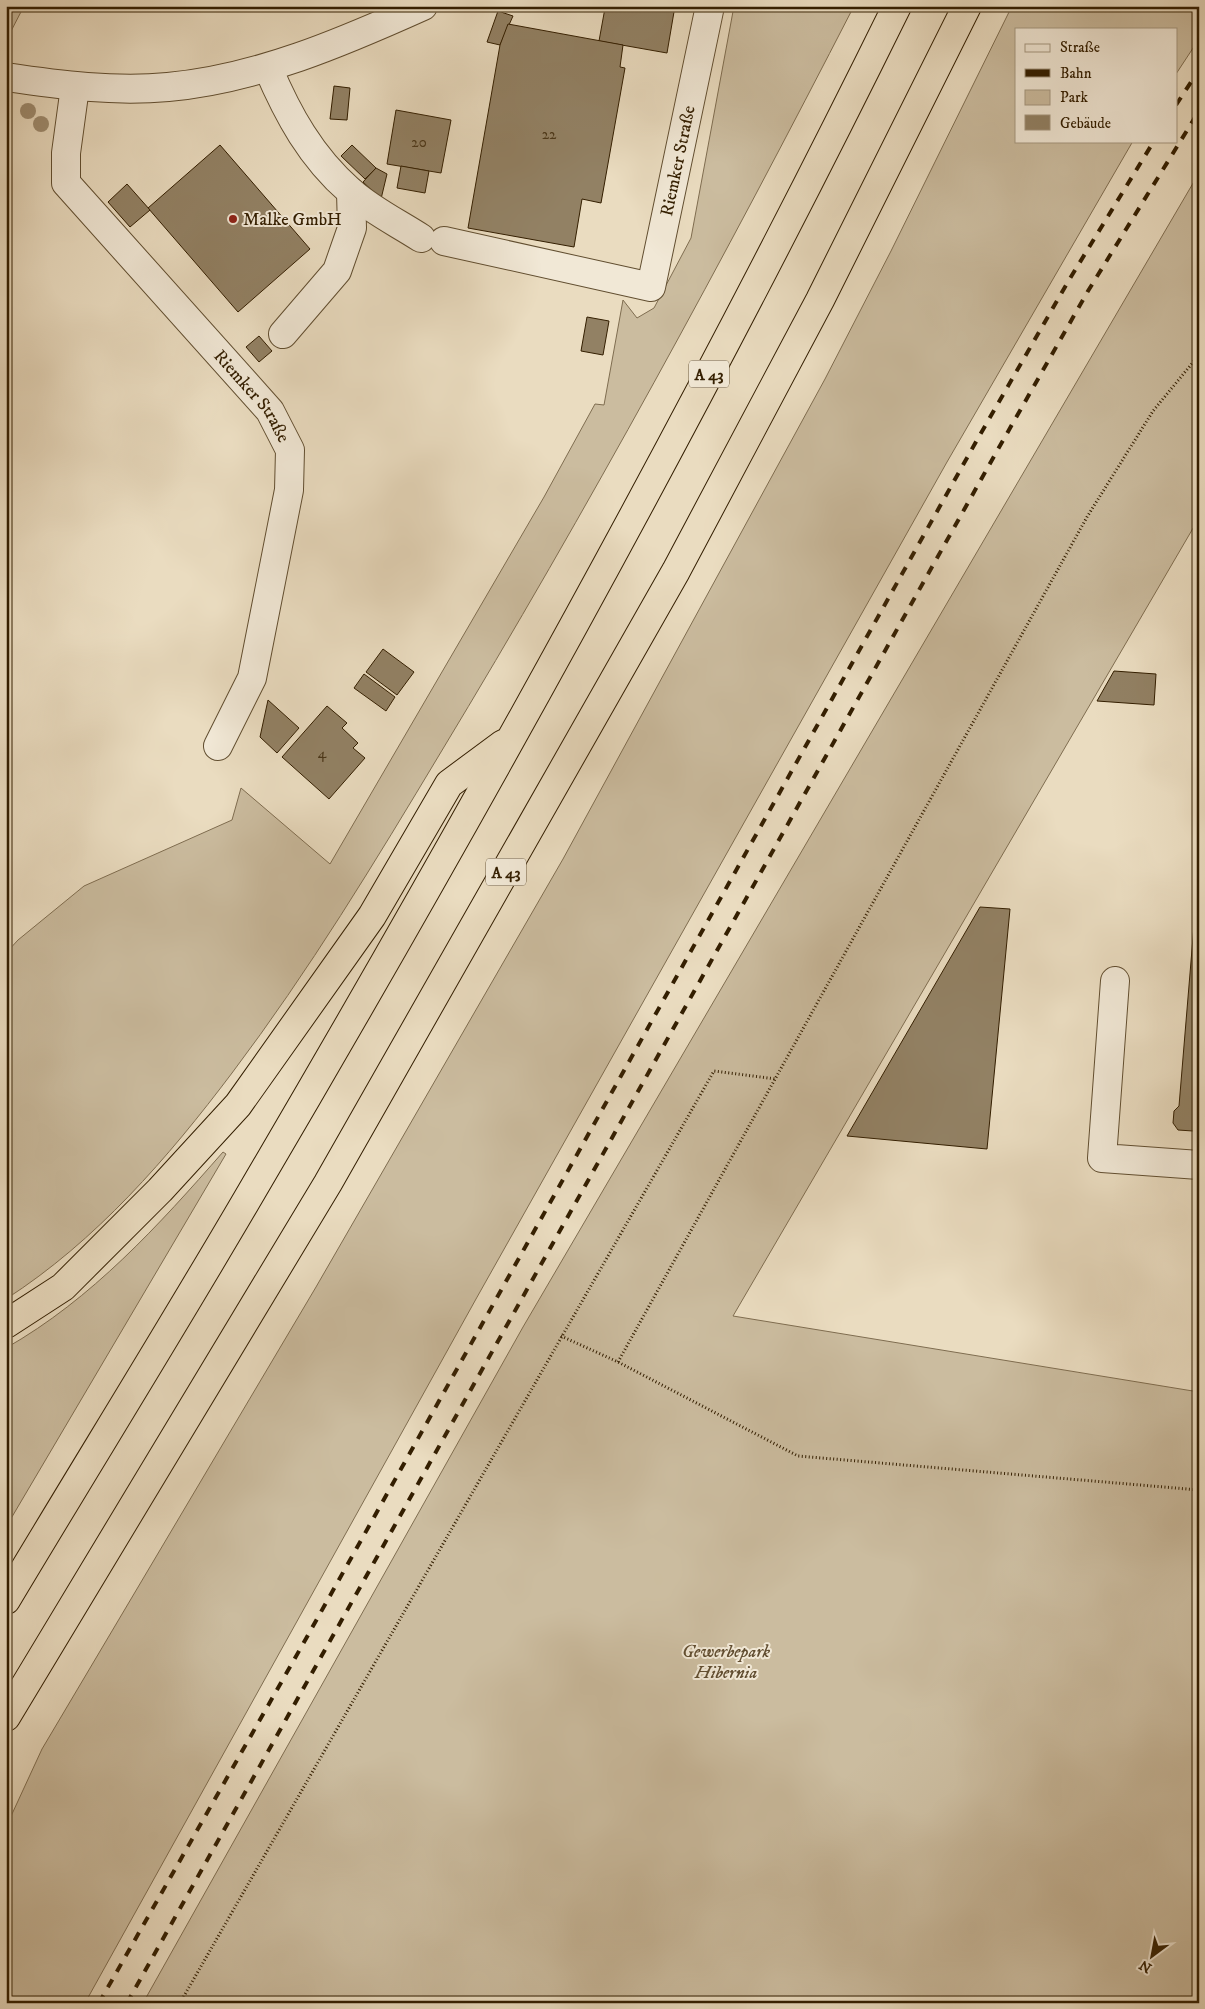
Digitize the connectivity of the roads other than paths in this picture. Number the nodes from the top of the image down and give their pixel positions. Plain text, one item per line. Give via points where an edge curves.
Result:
1 (423, 6) edge
2 (710, 6) edge
3 (897, 6) edge
4 (967, 6) edge
5 (268, 68) junction
6 (6, 76) edge
7 (75, 87) junction
8 (351, 192) junction
9 (283, 334) dead end
10 (512, 737) junction
11 (218, 746) dead end
12 (1115, 981) dead end
13 (1199, 1165) edge
14 (6, 1324) edge
15 (6, 1600) edge
16 (6, 1717) edge

1 - 5 street
2 - 8 street, Riemker Straße via 651,287 432,240
3 - 10 highway, A 43 via 638,508
4 - 16 highway, A 43 via 820,300 671,580 328,1183
5 - 7 street via 168,87
5 - 8 street via 294,123 316,155
6 - 7 street
7 - 11 street, Riemker Straße via 66,153 66,183 270,411 290,450 289,490 252,678
8 - 9 street via 352,228 337,271
10 - 14 highway via 448,784 372,916 238,1105 160,1190 63,1287
10 - 15 highway, A 43 via 252,1191
12 - 13 street via 1102,1158

